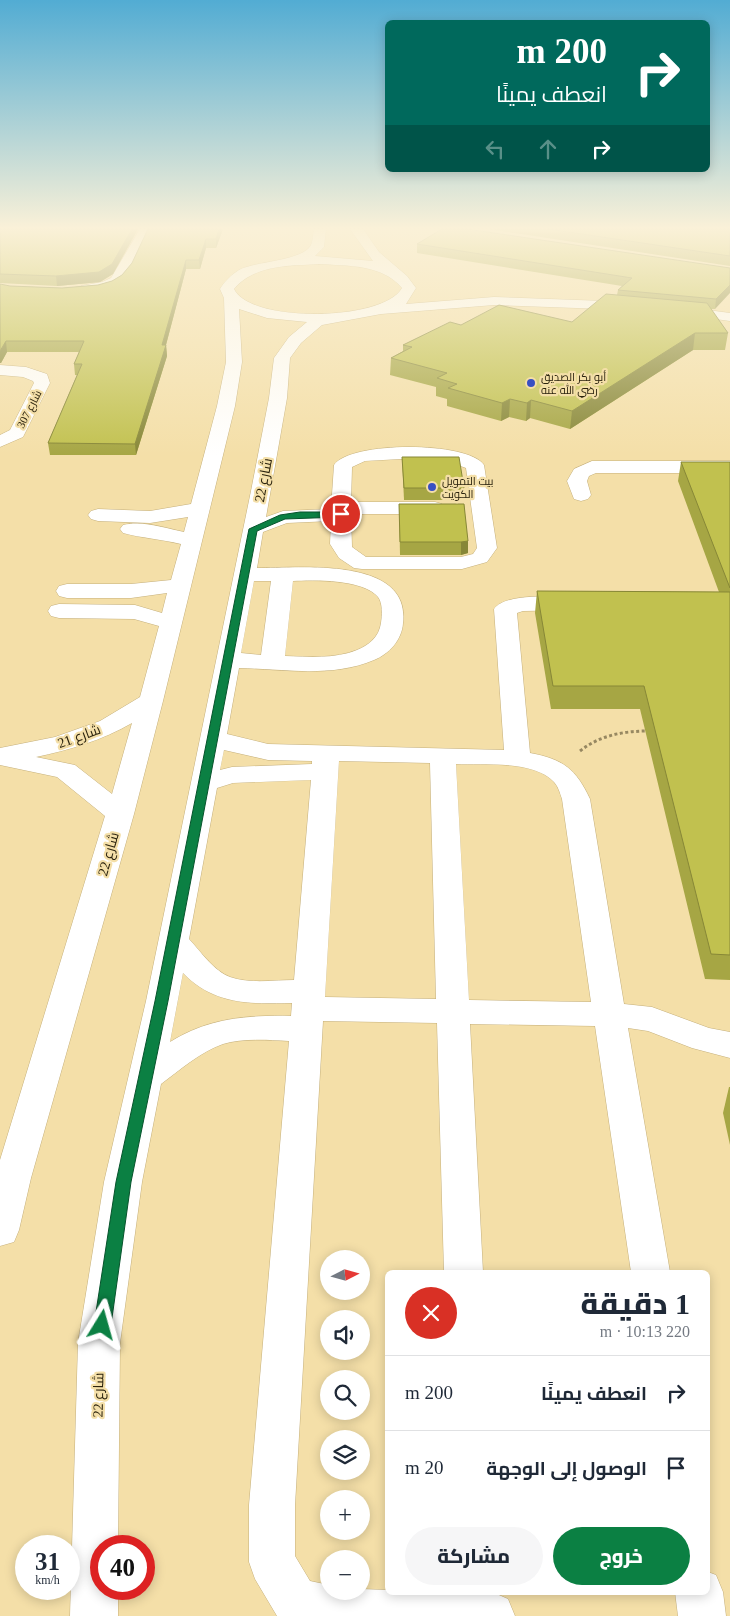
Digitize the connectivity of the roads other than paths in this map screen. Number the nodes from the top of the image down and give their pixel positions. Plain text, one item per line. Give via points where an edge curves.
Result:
1 (231, 304) edge
2 (240, 304) edge
3 (392, 304) edge
4 (451, 304) edge
5 (595, 304) edge
6 (642, 306) edge
7 (660, 308) edge
8 (380, 310) junction
9 (730, 317) edge
10 (333, 318) junction
11 (0, 370) edge
12 (0, 442) edge
13 (730, 466) edge
14 (274, 495) junction
15 (581, 495) dead end
16 (341, 508) junction
17 (466, 508) junction
18 (200, 509) junction
19 (253, 529) junction
20 (192, 540) junction
21 (244, 575) junction
22 (282, 576) junction
23 (181, 585) junction
24 (590, 602) edge
25 (171, 622) junction
26 (228, 660) junction
27 (272, 662) junction
28 (151, 701) junction
29 (213, 738) junction
30 (0, 756) edge
31 (443, 756) junction
32 (518, 759) junction
33 (326, 763) junction
34 (204, 783) junction
35 (120, 814) junction
36 (173, 941) junction
37 (308, 1010) junction
38 (453, 1012) junction
39 (610, 1014) junction
40 (730, 1045) edge
41 (145, 1078) junction
42 (0, 1230) edge
43 (463, 1270) edge
44 (650, 1270) edge
45 (475, 1595) edge
46 (699, 1595) edge
47 (94, 1616) edge
48 (476, 1616) edge
49 (491, 1616) edge
50 (702, 1616) edge

1 - 18 street, شارع 22 via 234,362
2 - 10 street via 270,314
3 - 8 street
4 - 8 street
5 - 6 street
7 - 9 street
8 - 10 street
10 - 14 street, شارع 22 via 317,322 308,329 282,358
11 - 12 street, شارع 307 via 35,374 42,383 16,433
13 - 15 street via 592,467 580,473 577,481
14 - 16 street
14 - 19 street, شارع 22
16 - 17 street
16 - 17 street via 343,465 349,460 367,455 436,454 451,455 475,465
16 - 17 street via 340,544 349,557 362,563 462,563 480,558 487,548
16 - 19 street via 283,517
18 - 20 street, شارع 22
18 - 20 street via 96,522
19 - 21 street, شارع 22
20 - 23 street, شارع 22
21 - 22 street
21 - 26 street, شارع 22
22 - 27 street
22 - 27 street via 346,576 370,582 380,587 390,599 392,624 382,645 361,657 333,663
23 - 25 street, شارع 22
23 - 25 street via 64,601 135,612
24 - 32 street via 521,604 506,609
25 - 28 street, شارع 22
26 - 27 street
26 - 29 street, شارع 22
28 - 30 street, شارع 21 via 109,726 61,744
28 - 35 street, شارع 22
29 - 33 street via 241,747
29 - 34 street, شارع 22
30 - 35 street, شارع 21 via 66,771
31 - 32 street
31 - 33 street
31 - 38 street
32 - 39 street via 537,761 560,771 571,785 576,799
33 - 34 street via 232,775
33 - 37 street
34 - 36 street, شارع 22
35 - 42 street, شارع 22
36 - 37 street via 220,986 245,990
36 - 41 street, شارع 22
37 - 38 street
37 - 41 street via 211,1036 182,1051
37 - 48 street via 272,1505 272,1562 296,1602 348,1613
38 - 39 street
38 - 43 street
39 - 40 street via 652,1018 704,1039
39 - 44 street
41 - 47 street, شارع 22 via 124,1182 100,1343
45 - 48 street
46 - 50 street
48 - 49 street

